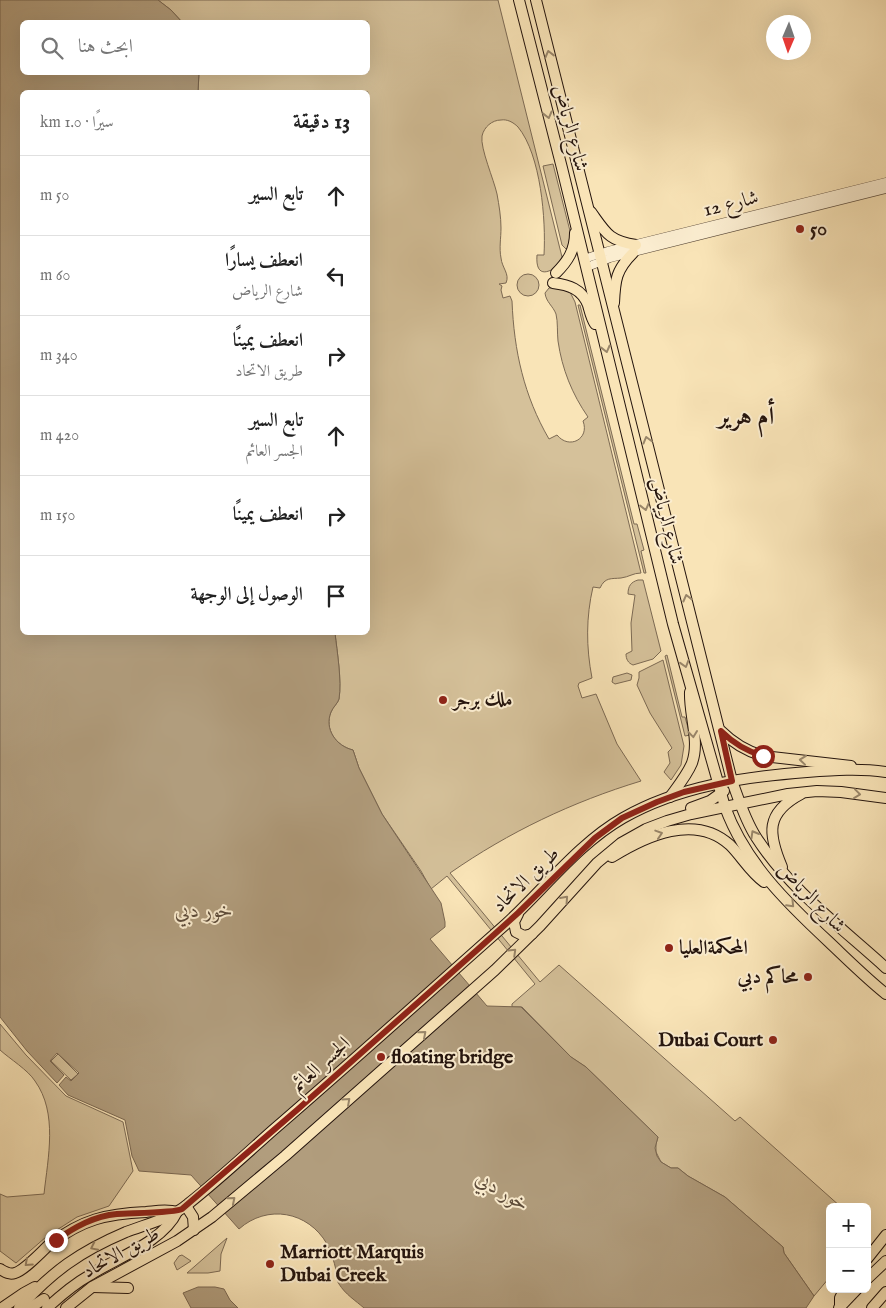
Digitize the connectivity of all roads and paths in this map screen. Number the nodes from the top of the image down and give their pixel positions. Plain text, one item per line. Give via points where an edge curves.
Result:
1 (519, 0) edge
2 (536, 0) edge
3 (886, 182) edge
4 (886, 189) edge
5 (586, 204) junction
6 (575, 220) junction
7 (634, 249) junction
8 (600, 259) junction
9 (585, 263) junction
10 (614, 316) junction
11 (602, 330) junction
12 (692, 686) junction
13 (721, 731) junction
14 (729, 766) junction
15 (869, 770) junction
16 (715, 772) junction
17 (886, 772) edge
18 (732, 781) junction
19 (719, 789) junction
20 (810, 792) junction
21 (670, 796) junction
22 (886, 798) edge
23 (740, 804) junction
24 (725, 807) junction
25 (744, 815) junction
26 (730, 820) junction
27 (646, 829) junction
28 (586, 874) junction
29 (786, 877) junction
30 (774, 887) junction
31 (518, 913) junction
32 (532, 934) junction
33 (477, 950) joint
34 (886, 968) edge
35 (886, 994) edge
36 (186, 1206) junction
37 (177, 1212) junction
38 (194, 1230) junction
39 (886, 1235) edge
40 (871, 1254) edge
41 (886, 1260) edge
42 (0, 1269) edge
43 (871, 1275) edge
44 (41, 1285) junction
45 (92, 1287) junction
46 (128, 1288) dead end
47 (886, 1292) edge
48 (843, 1293) edge
49 (853, 1293) edge
50 (45, 1304) edge
51 (840, 1307) edge
52 (2, 1308) edge
53 (19, 1308) edge
54 (30, 1308) edge
55 (66, 1308) edge
56 (872, 1308) edge

1 -> 6 main road, شارع الرياض
5 -> 2 main road, شارع الرياض
3 - 7 street, شارع 12
4 - 7 street, شارع 12
5 - 7 main road via 610,238
5 - 8 main road, شارع الرياض
6 - 9 main road, شارع الرياض
6 - 11 main road via 572,252 555,278 580,292 593,321
7 - 8 street, شارع 12
7 - 10 main road via 616,278
8 - 9 main road via 592,255
8 - 9 main road via 596,268
8 - 10 main road, شارع الرياض
9 - 11 main road, شارع الرياض
13 -> 10 main road, شارع الرياض
11 -> 12 main road, شارع الرياض via 673,624
12 - 16 main road, شارع الرياض
12 -> 21 main road via 692,762
13 - 14 main road, شارع الرياض
15 -> 13 main road via 829,762 763,756 739,747
14 - 16 main road via 724,774
14 - 18 main road, شارع الرياض
15 - 17 main road, طريق الاتحاد
15 - 18 main road, طريق الاتحاد via 792,773
16 - 19 main road, شارع الرياض
18 - 19 main road, طريق الاتحاد
18 - 23 main road, شارع الرياض
19 - 21 main road, طريق الاتحاد via 699,787
19 - 24 main road, شارع الرياض
19 - 27 main road via 704,804 659,819
20 -> 22 main road, طريق الاتحاد
20 - 23 main road, طريق الاتحاد
20 - 29 main road via 793,798 774,818 772,837
21 - 31 main road, طريق الاتحاد via 622,818 595,838
23 - 24 main road, طريق الاتحاد
23 - 25 main road, شارع الرياض
24 - 26 main road, شارع الرياض
24 - 27 main road, طريق الاتحاد
25 - 26 main road via 736,814
29 -> 25 main road, شارع الرياض via 755,836
26 - 30 main road, شارع الرياض via 747,851
27 - 28 main road, طريق الاتحاد via 621,843
28 -> 30 main road via 639,842 663,832 693,829 724,841 759,878
32 -> 28 main road, طريق الاتحاد
29 - 34 main road, شارع الرياض
30 -> 35 main road, شارع الرياض
31 - 32 main road via 514,922 516,932 524,936
31 - 33 main road, طريق الاتحاد
38 -> 32 main road, طريق الاتحاد via 292,1150
33 - 36 main road, الجسر العائم
36 - 37 main road, طريق الاتحاد
36 - 38 main road via 193,1217
37 -> 42 main road via 101,1217 64,1234 16,1273
37 -> 44 main road, طريق الاتحاد via 107,1240 62,1267
37 - 50 main road via 169,1224 146,1243
38 - 45 main road, طريق الاتحاد
39 - 40 main road
41 - 43 main road
44 - 52 main road
44 - 53 main road, طريق الاتحاد
45 - 46 main road
45 - 55 main road, طريق الاتحاد
47 - 56 main road
48 - 51 main road
49 - 51 main road
50 - 54 main road

